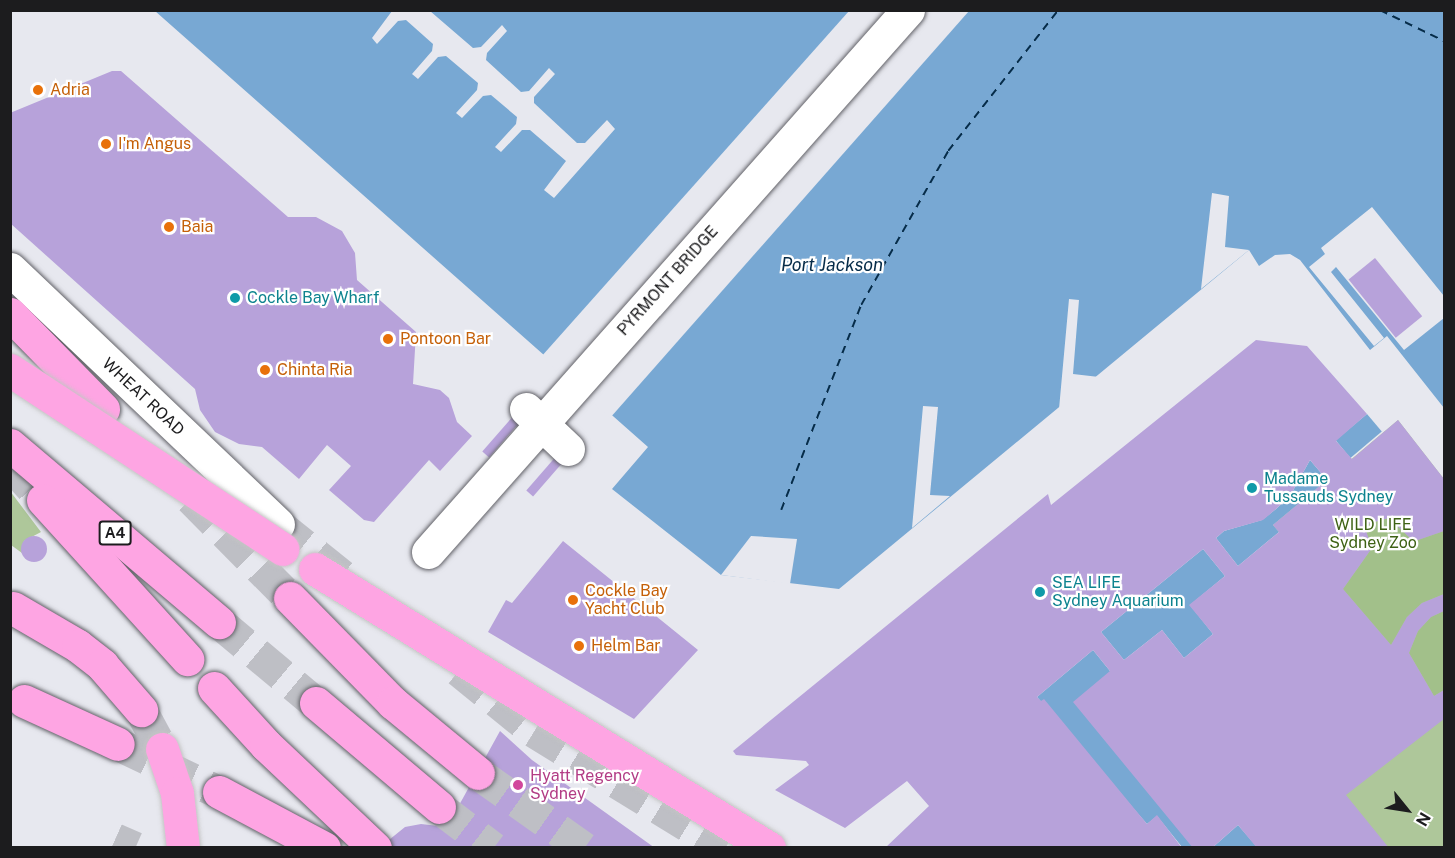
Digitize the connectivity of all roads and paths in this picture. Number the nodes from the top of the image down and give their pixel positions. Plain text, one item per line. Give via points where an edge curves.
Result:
1 (908, 10) edge
2 (10, 268) edge
3 (10, 314) edge
4 (10, 370) edge
5 (103, 409) dead end
6 (534, 417) junction
7 (10, 445) edge
8 (568, 449) dead end
9 (44, 500) tunnel mouth
10 (280, 537) joint
11 (428, 552) dead end
12 (315, 569) tunnel mouth
13 (290, 598) tunnel mouth
14 (13, 608) dead end
15 (219, 622) tunnel mouth
16 (188, 659) dead end
17 (214, 688) dead end
18 (24, 701) dead end
19 (316, 703) tunnel mouth
20 (141, 710) tunnel mouth
21 (118, 744) tunnel mouth
22 (162, 749) tunnel mouth
23 (478, 772) tunnel mouth
24 (219, 792) tunnel mouth
25 (439, 807) tunnel mouth
26 (183, 848) edge
27 (324, 848) edge
28 (375, 848) edge
29 (769, 848) edge

1 - 6 street, PYRMONT BRIDGE
2 - 10 street, WHEAT ROAD
3 - 5 highway
4 - 10 highway, bridge
6 - 8 street
6 - 11 street, PYRMONT BRIDGE
7 - 15 highway, A4
9 - 16 highway
12 - 29 highway, bridge
13 - 23 highway via 393,703
14 - 20 highway via 78,646 102,665
17 - 28 highway via 266,745
18 - 21 highway
19 - 25 highway
22 - 26 highway, bridge via 177,793
24 - 27 highway

